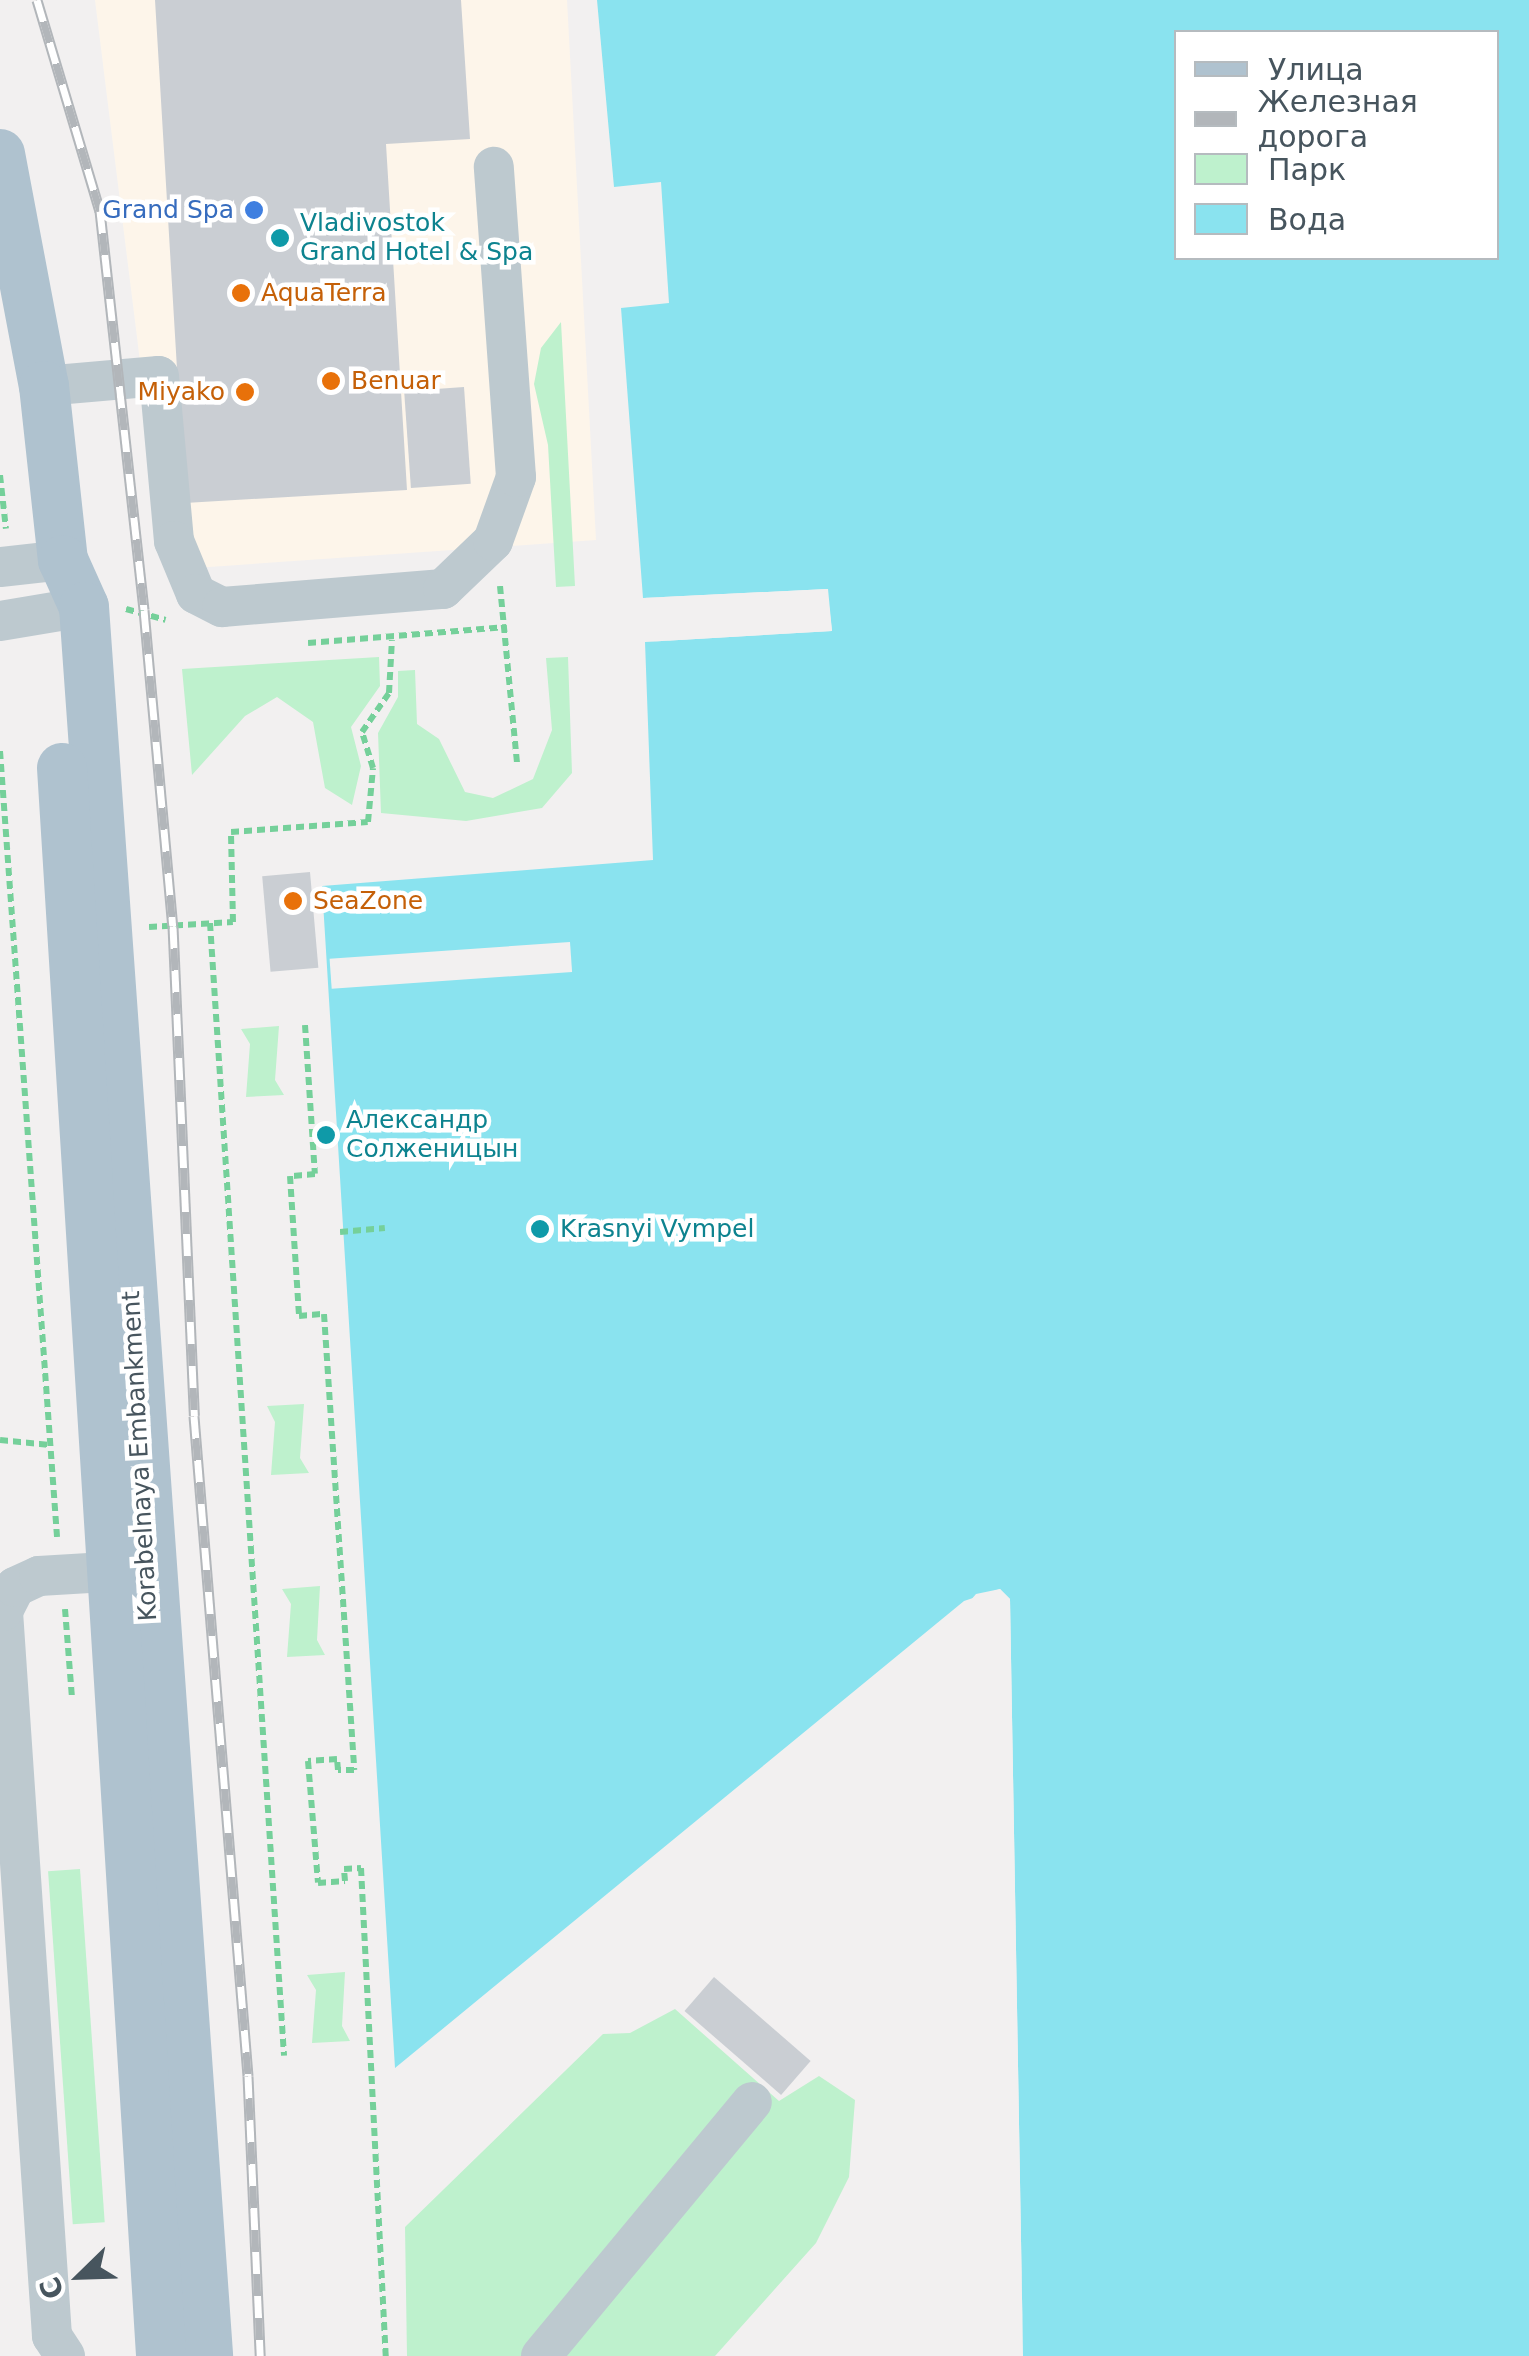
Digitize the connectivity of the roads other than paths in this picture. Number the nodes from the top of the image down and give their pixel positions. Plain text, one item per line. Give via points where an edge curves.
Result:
1 (0, 154) edge
2 (494, 167) dead end
3 (10, 251) edge
4 (44, 386) junction
5 (63, 560) junction
6 (6, 567) edge
7 (67, 609) junction
8 (0, 621) edge
9 (106, 1572) junction
10 (752, 2102) dead end
11 (178, 2249) junction
12 (65, 2356) edge
13 (161, 2356) edge
14 (208, 2356) edge
15 (541, 2356) edge

1 - 3 main road, Korabelnaya Embankment
2 - 4 street via 516,476 492,541 443,588 222,607 196,594 174,541 165,376
3 - 4 main road, Korabelnaya Embankment
4 - 5 main road, Korabelnaya Embankment
5 - 6 street
5 - 7 main road, Korabelnaya Embankment
7 - 8 street
7 - 9 main road, Korabelnaya Embankment
7 - 11 main road, Korabelnaya Embankment via 145,1570
9 - 11 main road, Korabelnaya Embankment
9 - 12 street via 39,1576 15,1587 2,1611 52,2336
10 - 15 street
11 - 13 main road, Korabelnaya Embankment
11 - 14 main road, Korabelnaya Embankment

